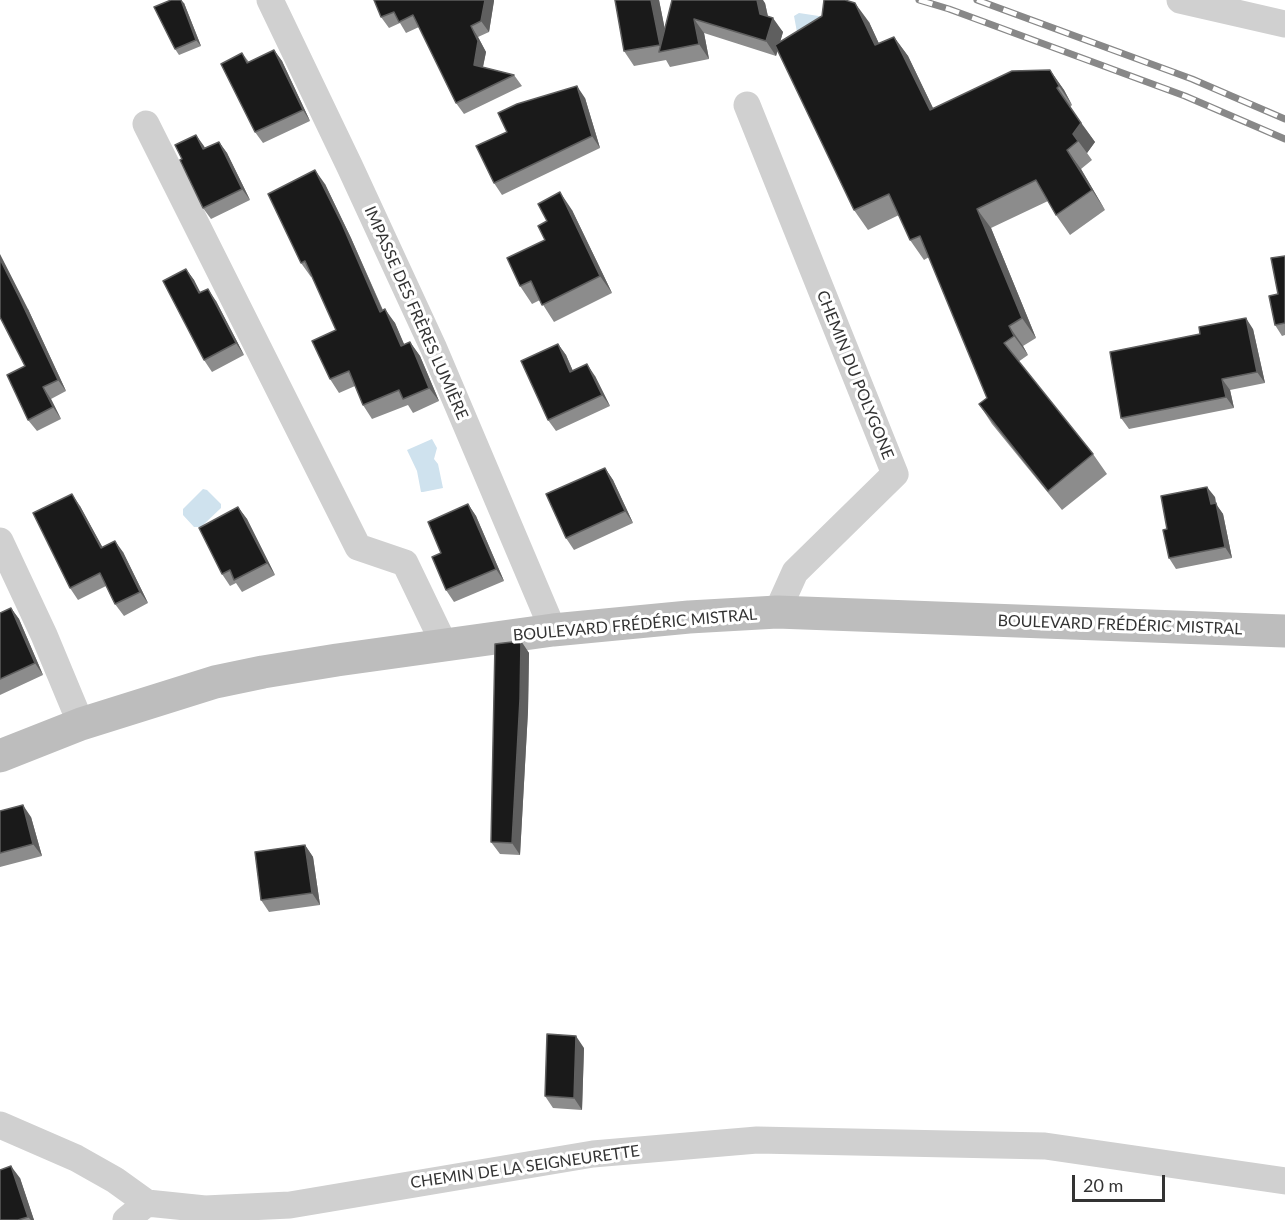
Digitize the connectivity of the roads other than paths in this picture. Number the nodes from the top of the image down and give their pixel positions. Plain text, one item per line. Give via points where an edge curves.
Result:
1 (270, 0) edge
2 (1180, 0) edge
3 (1285, 24) edge
4 (747, 105) dead end
5 (146, 124) dead end
6 (0, 541) edge
7 (777, 612) junction
8 (553, 630) junction
9 (1285, 631) edge
10 (444, 645) junction
11 (81, 724) junction
12 (0, 756) edge
13 (0, 1125) edge
14 (1285, 1181) edge
15 (147, 1203) junction
16 (126, 1220) edge

1 - 8 street, IMPASSE DES FRÈRES LUMIÈRE via 434,349
2 - 3 street
4 - 7 street, CHEMIN DU POLYGONE via 895,474 795,572
5 - 10 street via 358,547 405,563
6 - 11 street
7 - 8 main road, BOULEVARD FRÉDÉRIC MISTRAL
7 - 9 main road, BOULEVARD FRÉDÉRIC MISTRAL
8 - 10 main road, BOULEVARD FRÉDÉRIC MISTRAL
10 - 11 main road, BOULEVARD FRÉDÉRIC MISTRAL via 215,682
11 - 12 main road, BOULEVARD FRÉDÉRIC MISTRAL
13 - 15 street, CHEMIN DE LA SEIGNEURETTE via 76,1158
14 - 15 street, CHEMIN DE LA SEIGNEURETTE via 1045,1146 757,1140 593,1154 290,1205 205,1209
15 - 16 street

